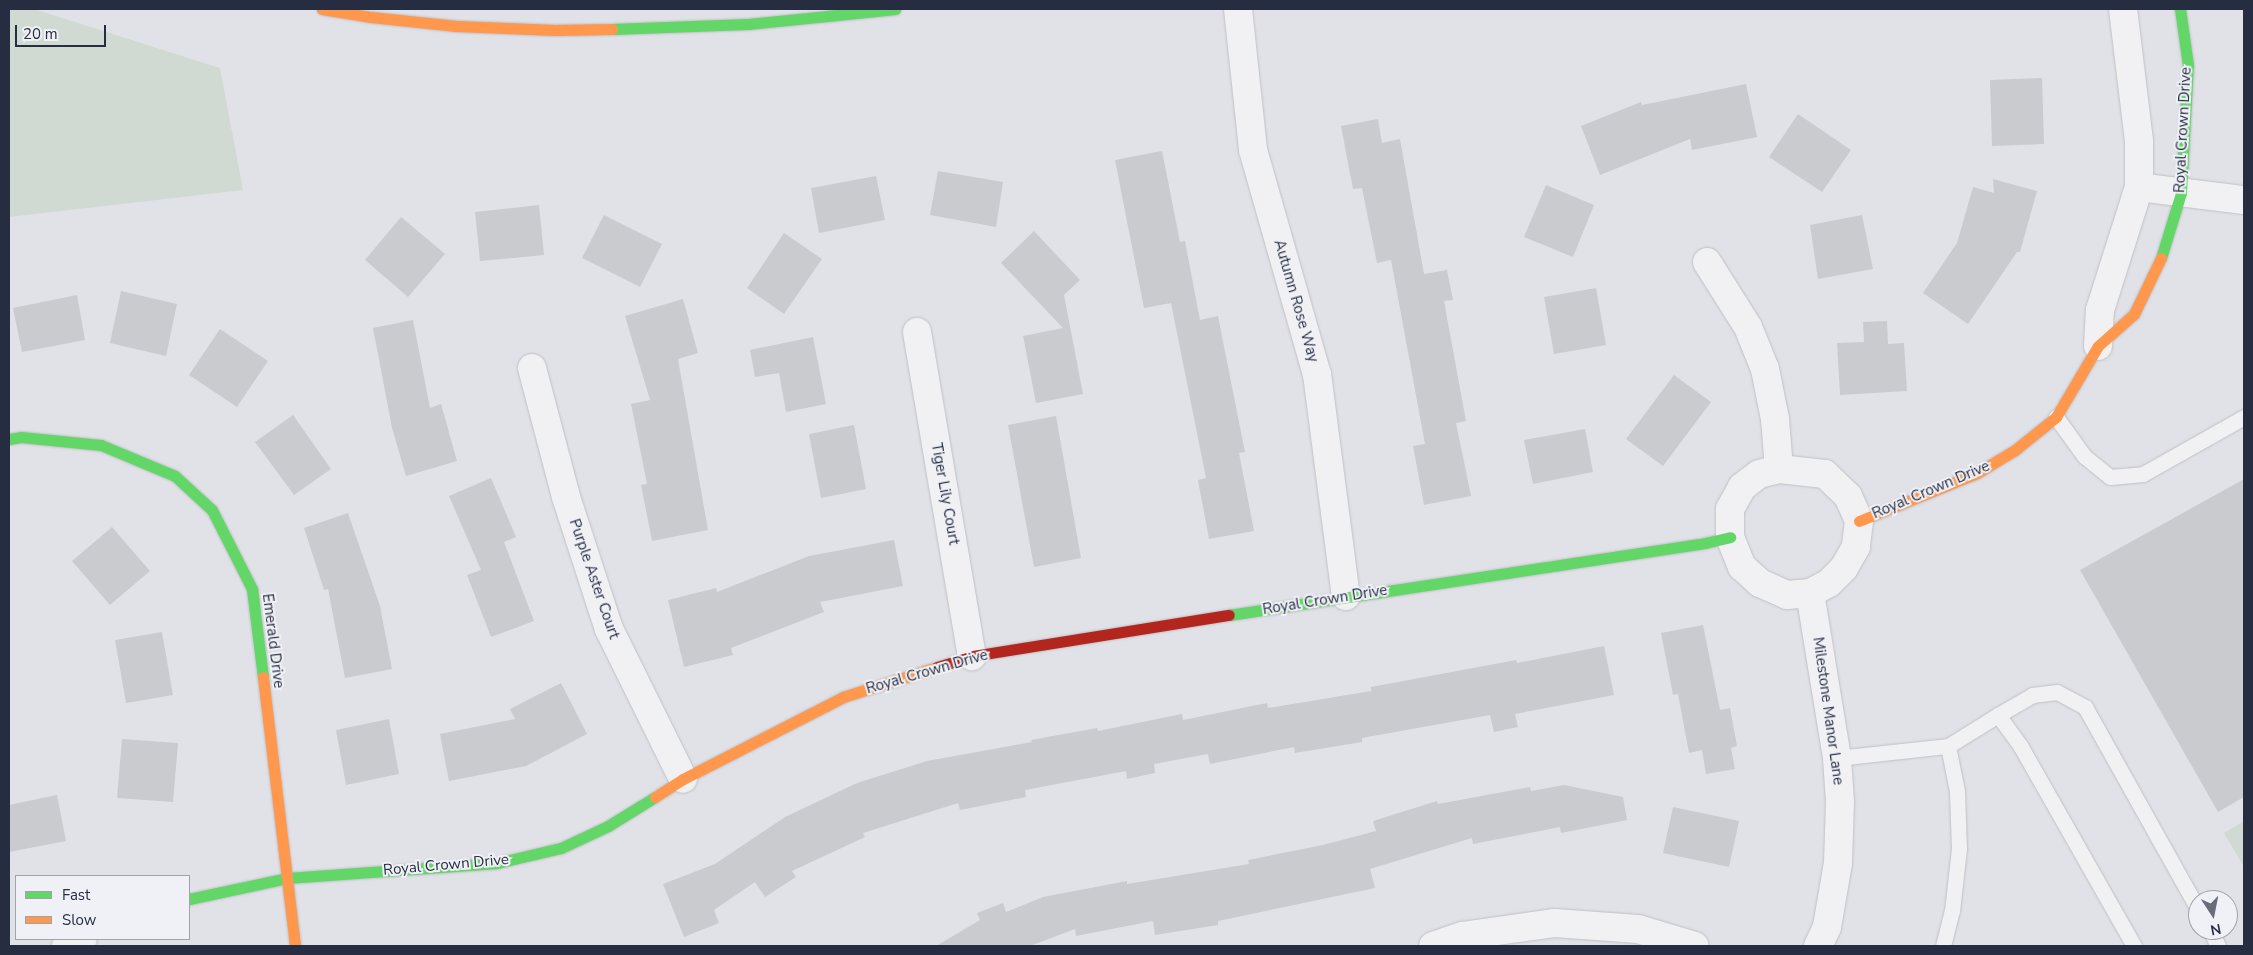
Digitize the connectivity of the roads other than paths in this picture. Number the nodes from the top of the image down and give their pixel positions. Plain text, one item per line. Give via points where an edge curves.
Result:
1 (322, 9) edge
2 (895, 9) edge
3 (1238, 9) edge
4 (2123, 9) edge
5 (2180, 9) edge
6 (2139, 187) junction
7 (2180, 193) junction
8 (2244, 200) edge
9 (1707, 262) dead end
10 (917, 332) dead end
11 (2098, 346) junction
12 (532, 368) dead end
13 (2056, 417) junction
14 (2244, 417) edge
15 (9, 439) edge
16 (1779, 469) junction
17 (1859, 521) junction
18 (1730, 537) junction
19 (1810, 593) junction
20 (1346, 596) junction
21 (972, 656) junction
22 (1998, 715) junction
23 (1948, 746) junction
24 (1837, 758) junction
25 (683, 779) junction
26 (287, 878) junction
27 (2188, 891) edge
28 (190, 899) edge
29 (81, 940) edge
30 (66, 946) edge
31 (295, 946) edge
32 (1433, 946) edge
33 (1695, 946) edge
34 (1818, 946) edge
35 (1943, 946) edge
36 (2134, 946) edge

1 - 2 street via 458,26 555,30 748,24
3 - 20 street, Autumn Rose Way via 1253,150 1317,374
4 - 6 street, Royal Crown Drive via 2139,142
5 - 7 street, Royal Crown Drive via 2188,65
6 - 7 street
6 - 11 street, Royal Crown Drive via 2100,310
7 - 8 street
7 - 11 street, Royal Crown Drive via 2163,255 2134,314
9 - 16 street via 1748,327 1766,369
10 - 21 street, Tiger Lily Court
11 - 13 street, Royal Crown Drive
12 - 25 street, Purple Aster Court via 566,497 609,629
13 - 14 lane via 2084,456 2110,477 2143,474
13 - 17 street, Royal Crown Drive via 2015,450 1977,473
15 - 26 street, Emerald Drive via 21,437 101,445 175,476 212,510 252,589
16 - 17 street via 1825,474 1848,496
16 - 18 street via 1760,474 1742,488 1730,509
17 - 19 street via 1856,547 1844,568 1829,583
18 - 19 street via 1742,567 1760,583 1787,595
18 - 20 street, Royal Crown Drive via 1696,545
19 - 24 street, Milestone Manor Lane
20 - 21 street, Royal Crown Drive
21 - 25 street, Royal Crown Drive via 843,697
22 - 23 lane
22 - 27 lane via 2032,695 2057,692 2085,707
22 - 36 lane via 2021,747
23 - 24 lane
23 - 35 lane via 1957,791 1959,849 1952,911
24 - 34 street, Milestone Manor Lane via 1840,802 1838,863 1826,927
25 - 26 street, Royal Crown Drive via 608,826 561,848 497,863
26 - 28 street, Royal Crown Drive
26 - 31 street, Emerald Drive
29 - 30 street
32 - 33 street via 1462,936 1555,923 1638,929

